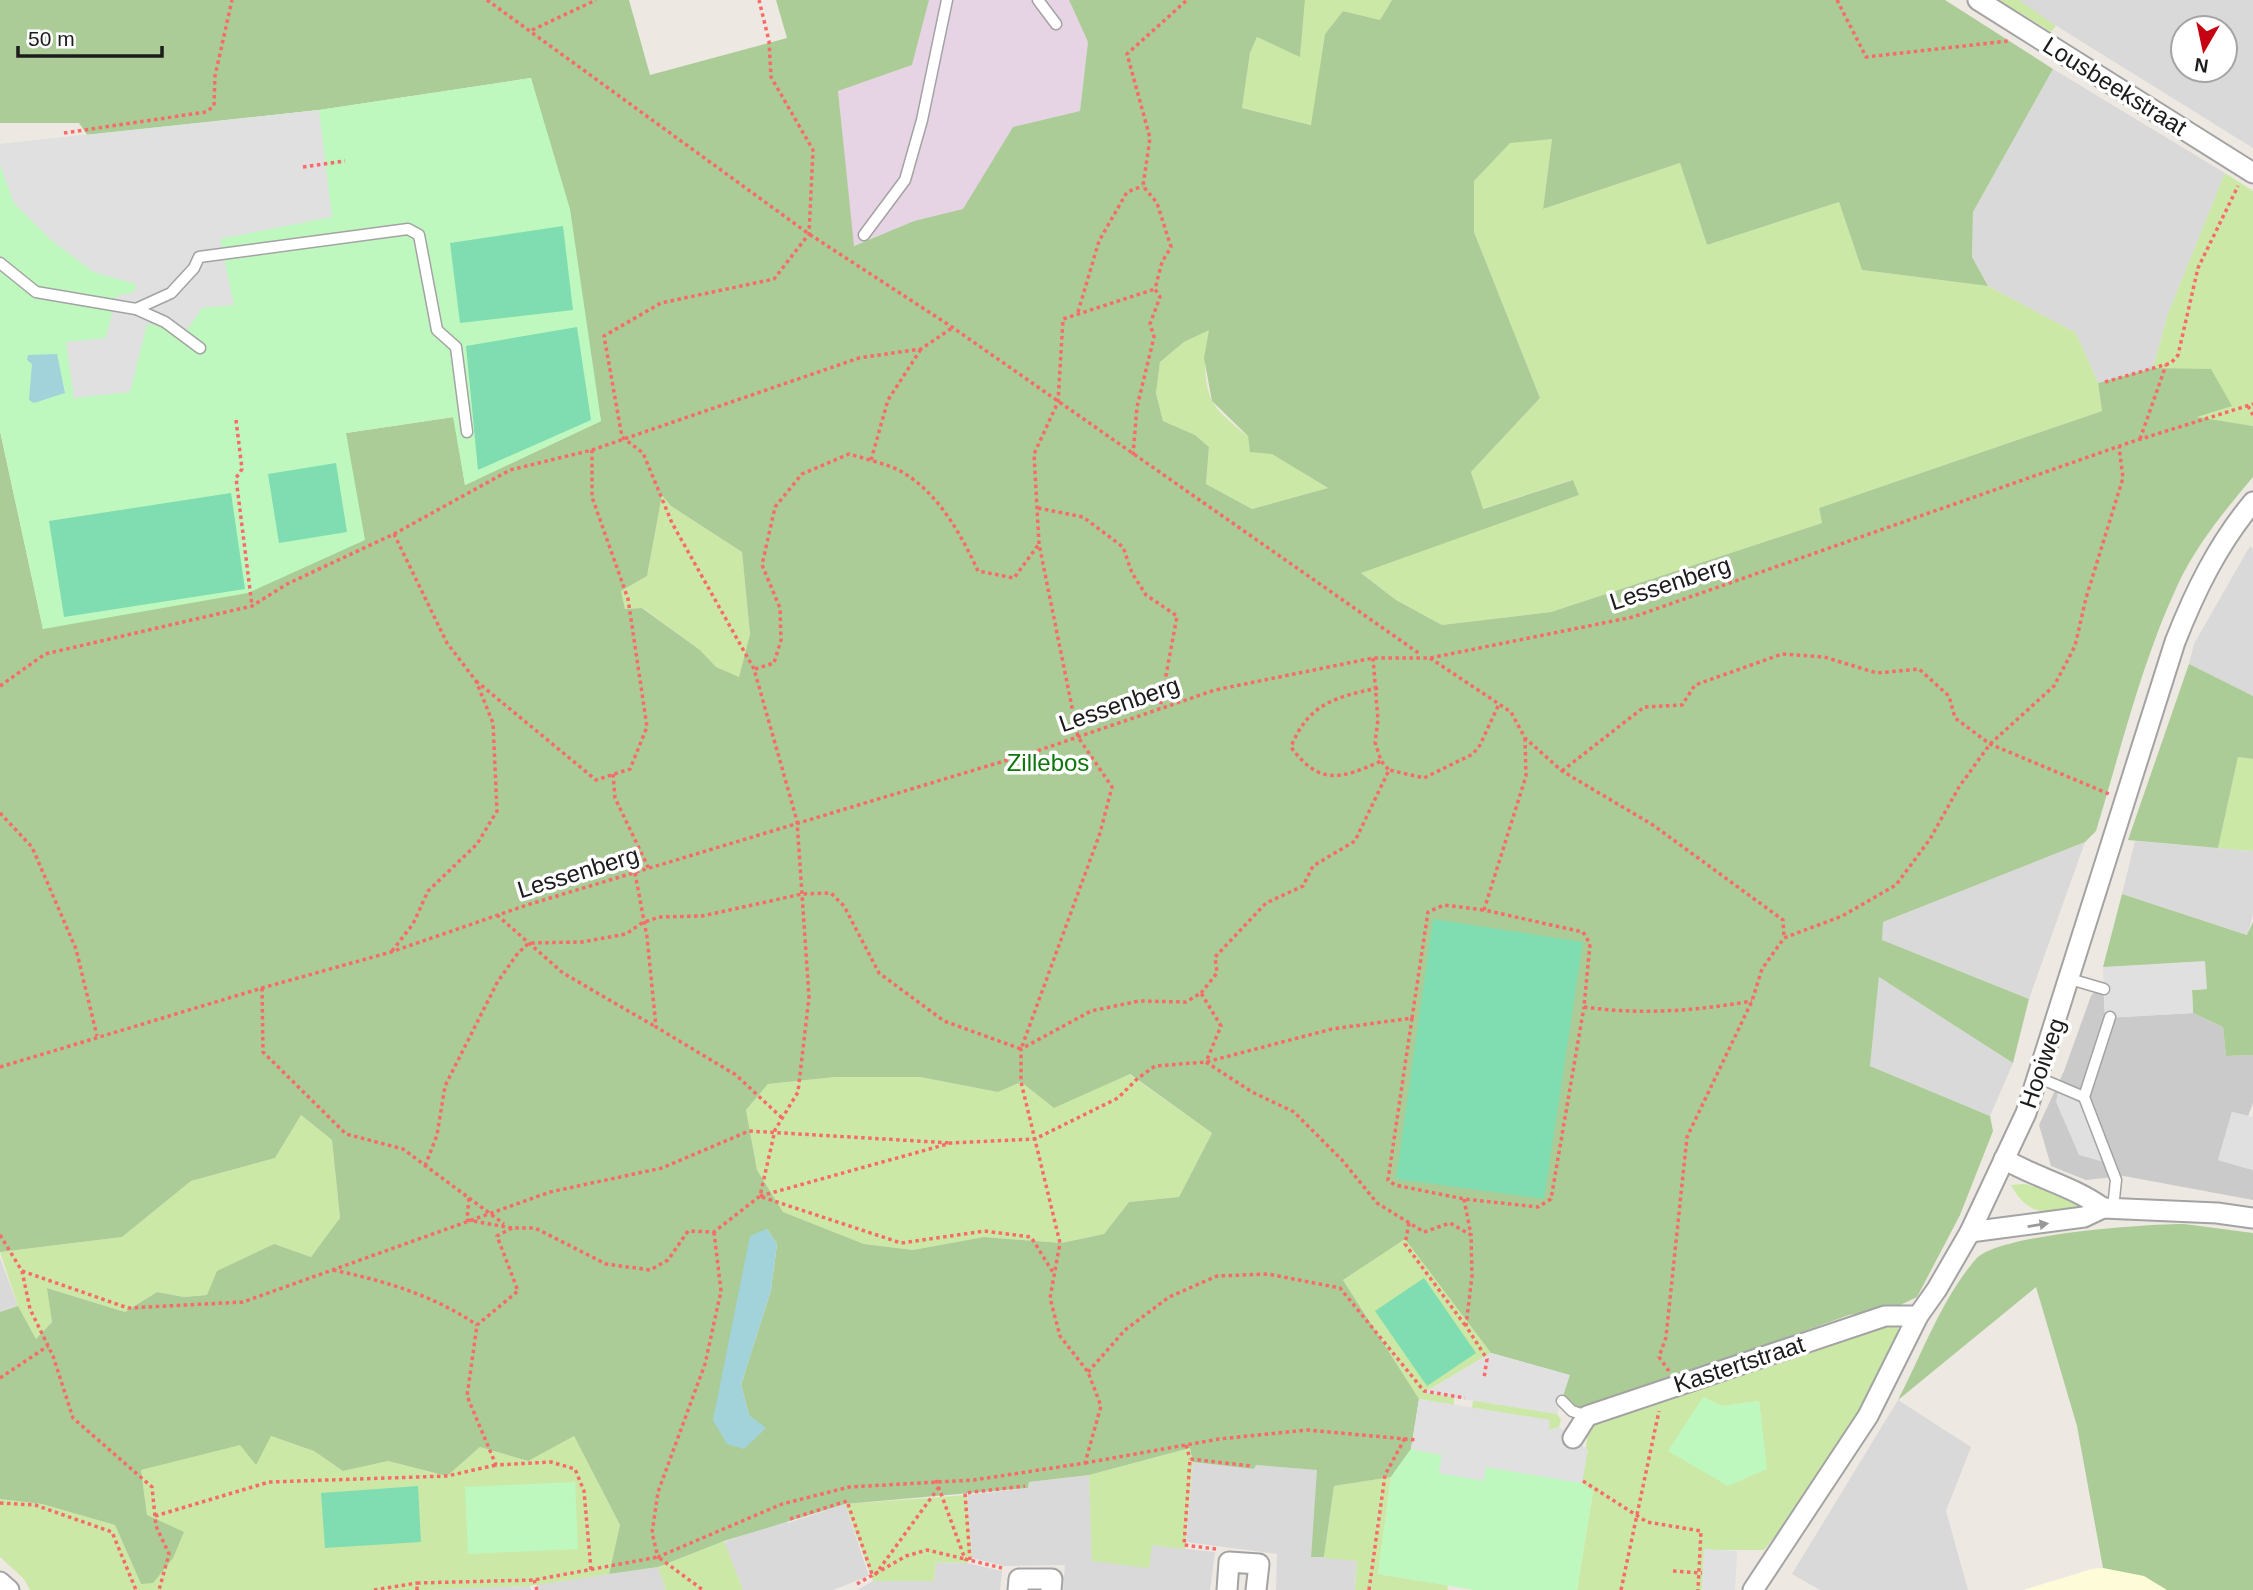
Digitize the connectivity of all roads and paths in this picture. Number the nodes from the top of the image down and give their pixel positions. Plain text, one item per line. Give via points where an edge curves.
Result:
1 (232, 0) edge
2 (487, 0) edge
3 (596, 0) edge
4 (759, 0) edge
5 (947, 0) edge
6 (1038, 0) edge
7 (1187, 0) edge
8 (1837, 0) edge
9 (1978, 0) edge
10 (1056, 24) dead end
11 (532, 30) junction
12 (2014, 41) dead end
13 (64, 133) dead end
14 (345, 161) dead end
15 (303, 167) dead end
16 (2250, 171) edge
17 (1143, 187) junction
18 (809, 234) junction
19 (864, 235) dead end
20 (0, 263) edge
21 (1155, 289) junction
22 (136, 309) junction
23 (1078, 312) junction
24 (952, 327) junction
25 (200, 348) dead end
26 (921, 349) junction
27 (2166, 365) junction
28 (2105, 382) dead end
29 (1058, 402) junction
30 (2250, 405) edge
31 (2253, 415) edge
32 (236, 420) dead end
33 (467, 432) dead end
34 (622, 437) junction
35 (2140, 439) junction
36 (2119, 447) junction
37 (592, 450) junction
38 (1133, 455) junction
39 (871, 460) junction
40 (2253, 502) edge
41 (1037, 508) junction
42 (394, 534) junction
43 (1039, 544) junction
44 (252, 606) junction
45 (1421, 656) junction
46 (1373, 658) junction
47 (1430, 658) junction
48 (754, 669) junction
49 (476, 681) junction
50 (0, 686) edge
51 (1378, 688) junction
52 (1499, 704) junction
53 (1160, 708) junction
54 (1078, 737) junction
55 (1525, 738) junction
56 (1990, 744) junction
57 (1381, 761) junction
58 (1389, 770) junction
59 (1562, 771) junction
60 (613, 773) junction
61 (2124, 800) junction
62 (0, 813) edge
63 (797, 821) junction
64 (649, 869) junction
65 (635, 873) junction
66 (802, 894) junction
67 (1484, 911) junction
68 (497, 915) junction
69 (642, 923) junction
70 (1784, 938) junction
71 (529, 943) junction
72 (391, 952) junction
73 (2070, 979) junction
74 (262, 988) junction
75 (2104, 989) dead end
76 (1201, 993) junction
77 (1752, 1001) junction
78 (1584, 1007) junction
79 (2110, 1017) dead end
80 (1412, 1018) junction
81 (656, 1027) junction
82 (97, 1036) junction
83 (1021, 1049) junction
84 (1206, 1062) junction
85 (0, 1067) edge
86 (2037, 1077) junction
87 (2084, 1097) junction
88 (782, 1118) junction
89 (775, 1130) junction
90 (1035, 1139) junction
91 (951, 1143) junction
92 (2004, 1159) junction
93 (425, 1166) junction
94 (760, 1196) junction
95 (469, 1198) junction
96 (1464, 1199) junction
97 (2108, 1208) junction
98 (2253, 1218) edge
99 (467, 1220) junction
100 (1409, 1223) junction
101 (504, 1224) junction
102 (512, 1228) junction
103 (714, 1232) junction
104 (1970, 1232) junction
105 (1471, 1234) junction
106 (0, 1235) edge
107 (332, 1270) junction
108 (22, 1271) junction
109 (1054, 1275) junction
110 (1918, 1316) junction
111 (477, 1325) junction
112 (1466, 1326) junction
113 (48, 1346) junction
114 (1088, 1372) junction
115 (0, 1378) edge
116 (1484, 1378) dead end
117 (1672, 1386) junction
118 (1465, 1398) dead end
119 (1562, 1401) dead end
120 (1587, 1416) junction
121 (1405, 1438) junction
122 (1573, 1438) dead end
123 (1417, 1440) dead end
124 (1185, 1446) junction
125 (1189, 1459) junction
126 (1085, 1463) junction
127 (496, 1465) junction
128 (1251, 1466) dead end
129 (936, 1480) junction
130 (1583, 1480) dead end
131 (1026, 1486) dead end
132 (939, 1487) junction
133 (0, 1503) edge
134 (1637, 1515) junction
135 (155, 1516) junction
136 (790, 1519) dead end
137 (1216, 1549) dead end
138 (658, 1557) junction
139 (965, 1559) junction
140 (971, 1560) junction
141 (1002, 1568) dead end
142 (591, 1570) junction
143 (1673, 1571) dead end
144 (1701, 1573) junction
145 (873, 1577) junction
146 (534, 1580) junction
147 (0, 1582) edge
148 (416, 1583) junction
149 (857, 1584) dead end
150 (9, 1590) edge
151 (136, 1590) edge
152 (159, 1590) edge
153 (374, 1590) edge
154 (417, 1590) edge
155 (537, 1590) edge
156 (703, 1590) edge
157 (1018, 1590) edge
158 (1051, 1590) edge
159 (1227, 1590) edge
160 (1256, 1590) edge
161 (1369, 1590) edge
162 (1621, 1590) edge
163 (1698, 1590) edge
164 (1753, 1590) edge

1 - 13 path via 215,76 214,106 206,112
2 - 11 path
3 - 11 path
4 - 18 path via 769,41 771,77 813,150
5 - 19 lane via 905,180
6 - 10 lane
7 - 17 path via 1127,54 1150,138
8 - 12 path via 1866,57
9 - 16 street, Lousbeekstraat
11 - 18 path
14 - 15 path
16 - 27 path via 2227,202 2198,268 2178,355
17 - 21 path via 1157,203 1171,247
17 - 23 path via 1127,192 1099,242
18 - 24 path
18 - 34 path via 774,279 661,303 604,336
20 - 22 lane via 36,292
21 - 23 path
21 - 38 path via 1160,297 1150,324 1154,337 1137,407
22 - 25 lane via 165,322
22 - 33 lane via 171,293 200,257 408,229 419,235 424,248 438,330 456,347
23 - 29 path via 1063,319
24 - 26 path
24 - 29 path
26 - 34 path via 859,358
26 - 39 path via 888,400
27 - 28 path
27 - 35 path
29 - 38 path
29 - 41 path via 1034,454
30 - 31 path
30 - 35 path, Lessenberg
32 - 44 path via 242,469 236,478
34 - 37 path
34 - 48 path via 643,453 672,523
35 - 36 path, Lessenberg
36 - 47 path, Lessenberg via 1633,617
36 - 56 path via 2123,478 2075,646 2054,686
37 - 42 path via 510,470
37 - 60 path via 592,497 628,599 647,727 629,769
38 - 45 path
39 - 43 path via 894,468 930,495 963,539 978,571 1014,578
39 - 48 path via 849,453 802,474 775,507 762,565 780,608 781,640 774,663
40 - 61 street, Hooiweg via 2197,587
41 - 43 path
41 - 53 path via 1083,517 1124,547 1146,596 1177,615
42 - 44 path via 287,584
42 - 49 path via 447,643
43 - 54 path
44 - 50 path via 45,654
45 - 46 path, Lessenberg
45 - 47 path, Lessenberg
46 - 51 path
46 - 53 path, Lessenberg via 1215,690
47 - 52 path
48 - 63 path
49 - 60 path via 596,780
49 - 72 path via 493,723 497,811 477,844 428,891 413,924
51 - 57 path via 1375,742
51 - 57 path via 1340,696 1314,711 1299,726 1291,747 1306,768 1347,777
52 - 55 path via 1511,712
52 - 58 path via 1473,754 1424,778
53 - 54 path, Lessenberg
54 - 63 path, Lessenberg
54 - 83 path via 1112,787 1100,834
55 - 59 path
55 - 67 path via 1527,776
56 - 59 path via 1955,718 1949,696 1919,669 1877,673 1824,657 1782,654 1695,685 1682,705 1644,707
56 - 61 path
56 - 70 path via 1896,885 1842,916
57 - 58 path
58 - 76 path via 1355,841 1313,866 1303,886 1266,904 1215,957 1217,973
59 - 70 path via 1653,825 1783,920
60 - 64 path via 614,798
61 - 73 street, Hooiweg
62 - 82 path via 32,846 76,949
63 - 64 path, Lessenberg
63 - 66 path
64 - 65 path, Lessenberg
65 - 68 path, Lessenberg
65 - 69 path
66 - 69 path via 702,916 659,917
66 - 83 path via 831,893 844,906 879,973 944,1021
66 - 88 path via 809,997 799,1092
67 - 78 path via 1583,932 1590,944
67 - 80 path via 1444,905 1428,912
68 - 71 path
68 - 72 path, Lessenberg
69 - 71 path via 626,934 582,942
69 - 81 path
70 - 77 path via 1762,970
71 - 81 path via 563,973
71 - 93 path via 498,981 445,1086 438,1135
72 - 74 path, Lessenberg
73 - 75 lane
73 - 86 street, Hooiweg
74 - 82 path, Lessenberg
74 - 93 path via 263,1052 345,1134 403,1149
76 - 83 path via 1186,1002 1139,1001 1091,1011
76 - 84 path via 1221,1026
77 - 78 path via 1689,1012 1626,1013
77 - 117 path via 1687,1137 1666,1337 1659,1357
78 - 96 path via 1551,1199 1538,1207
79 - 87 lane
80 - 84 path via 1332,1030
80 - 96 path via 1388,1180
81 - 88 path via 736,1075
82 - 85 path, Lessenberg
83 - 90 path via 1021,1082
84 - 90 path via 1155,1066 1118,1098
84 - 100 path via 1294,1112 1377,1203
86 - 87 lane
86 - 92 street, Hooiweg
87 - 97 lane via 2116,1180
88 - 89 path
89 - 91 path
89 - 94 path
89 - 99 path via 750,1131 662,1168 550,1192
90 - 91 path
90 - 109 path via 1060,1243
91 - 94 path
92 - 97 street
92 - 104 street, Hooiweg
93 - 95 path
94 - 103 path
94 - 109 path via 901,1243 984,1231 1031,1237
95 - 99 path
95 - 101 path, bridge
96 - 105 path
97 - 98 street
104 -> 97 street via 2084,1217
99 - 101 path
99 - 107 path
100 - 105 path via 1424,1232 1450,1223
100 - 112 path via 1405,1244
101 - 102 path
102 - 103 path via 535,1228 606,1264 650,1270 668,1260 688,1231
102 - 111 path via 497,1236 518,1291
103 - 138 path via 721,1292 705,1364 658,1492 652,1533
104 - 110 street, Hooiweg
105 - 112 path
106 - 108 path
107 - 108 path via 243,1302 139,1308
107 - 111 path via 446,1304
108 - 113 path via 30,1309
109 - 114 path via 1050,1298 1060,1336
110 - 117 street, Kastertstraat via 1885,1316
110 - 164 street, Hooiweg via 1868,1416
111 - 127 path via 467,1396
112 - 116 path via 1487,1359
113 - 115 path
113 - 135 path via 73,1418 152,1488
114 - 118 path via 1125,1329 1169,1297 1217,1276 1268,1274 1340,1288 1424,1391
114 - 126 path via 1101,1406
117 - 120 street, Kastertstraat
117 - 134 path
119 - 120 lane
120 - 122 street
121 - 123 path
121 - 124 path via 1307,1430
121 - 161 path via 1385,1475
124 - 125 path
124 - 126 path
125 - 128 path
125 - 137 path via 1184,1545
126 - 129 path via 974,1480
127 - 135 path via 447,1476 269,1482
127 - 142 path via 551,1462 575,1469 584,1491
129 - 132 path
129 - 138 path via 849,1487 782,1504
130 - 134 path
131 - 140 path via 965,1493
132 - 139 path
132 - 145 path
133 - 151 path via 36,1505 112,1532
134 - 144 path via 1647,1522 1702,1531
134 - 162 path
135 - 152 path via 169,1554
136 - 145 path via 847,1501
138 - 142 path
138 - 156 path
139 - 140 path
139 - 145 path via 927,1550 906,1556
140 - 141 path
142 - 146 path
143 - 144 path
144 - 163 path
145 - 149 path
146 - 148 path
146 - 155 path
147 - 150 street
148 - 153 path
148 - 154 path
157 - 158 street via 1019,1580 1052,1579
159 - 160 street via 1230,1562 1259,1564

